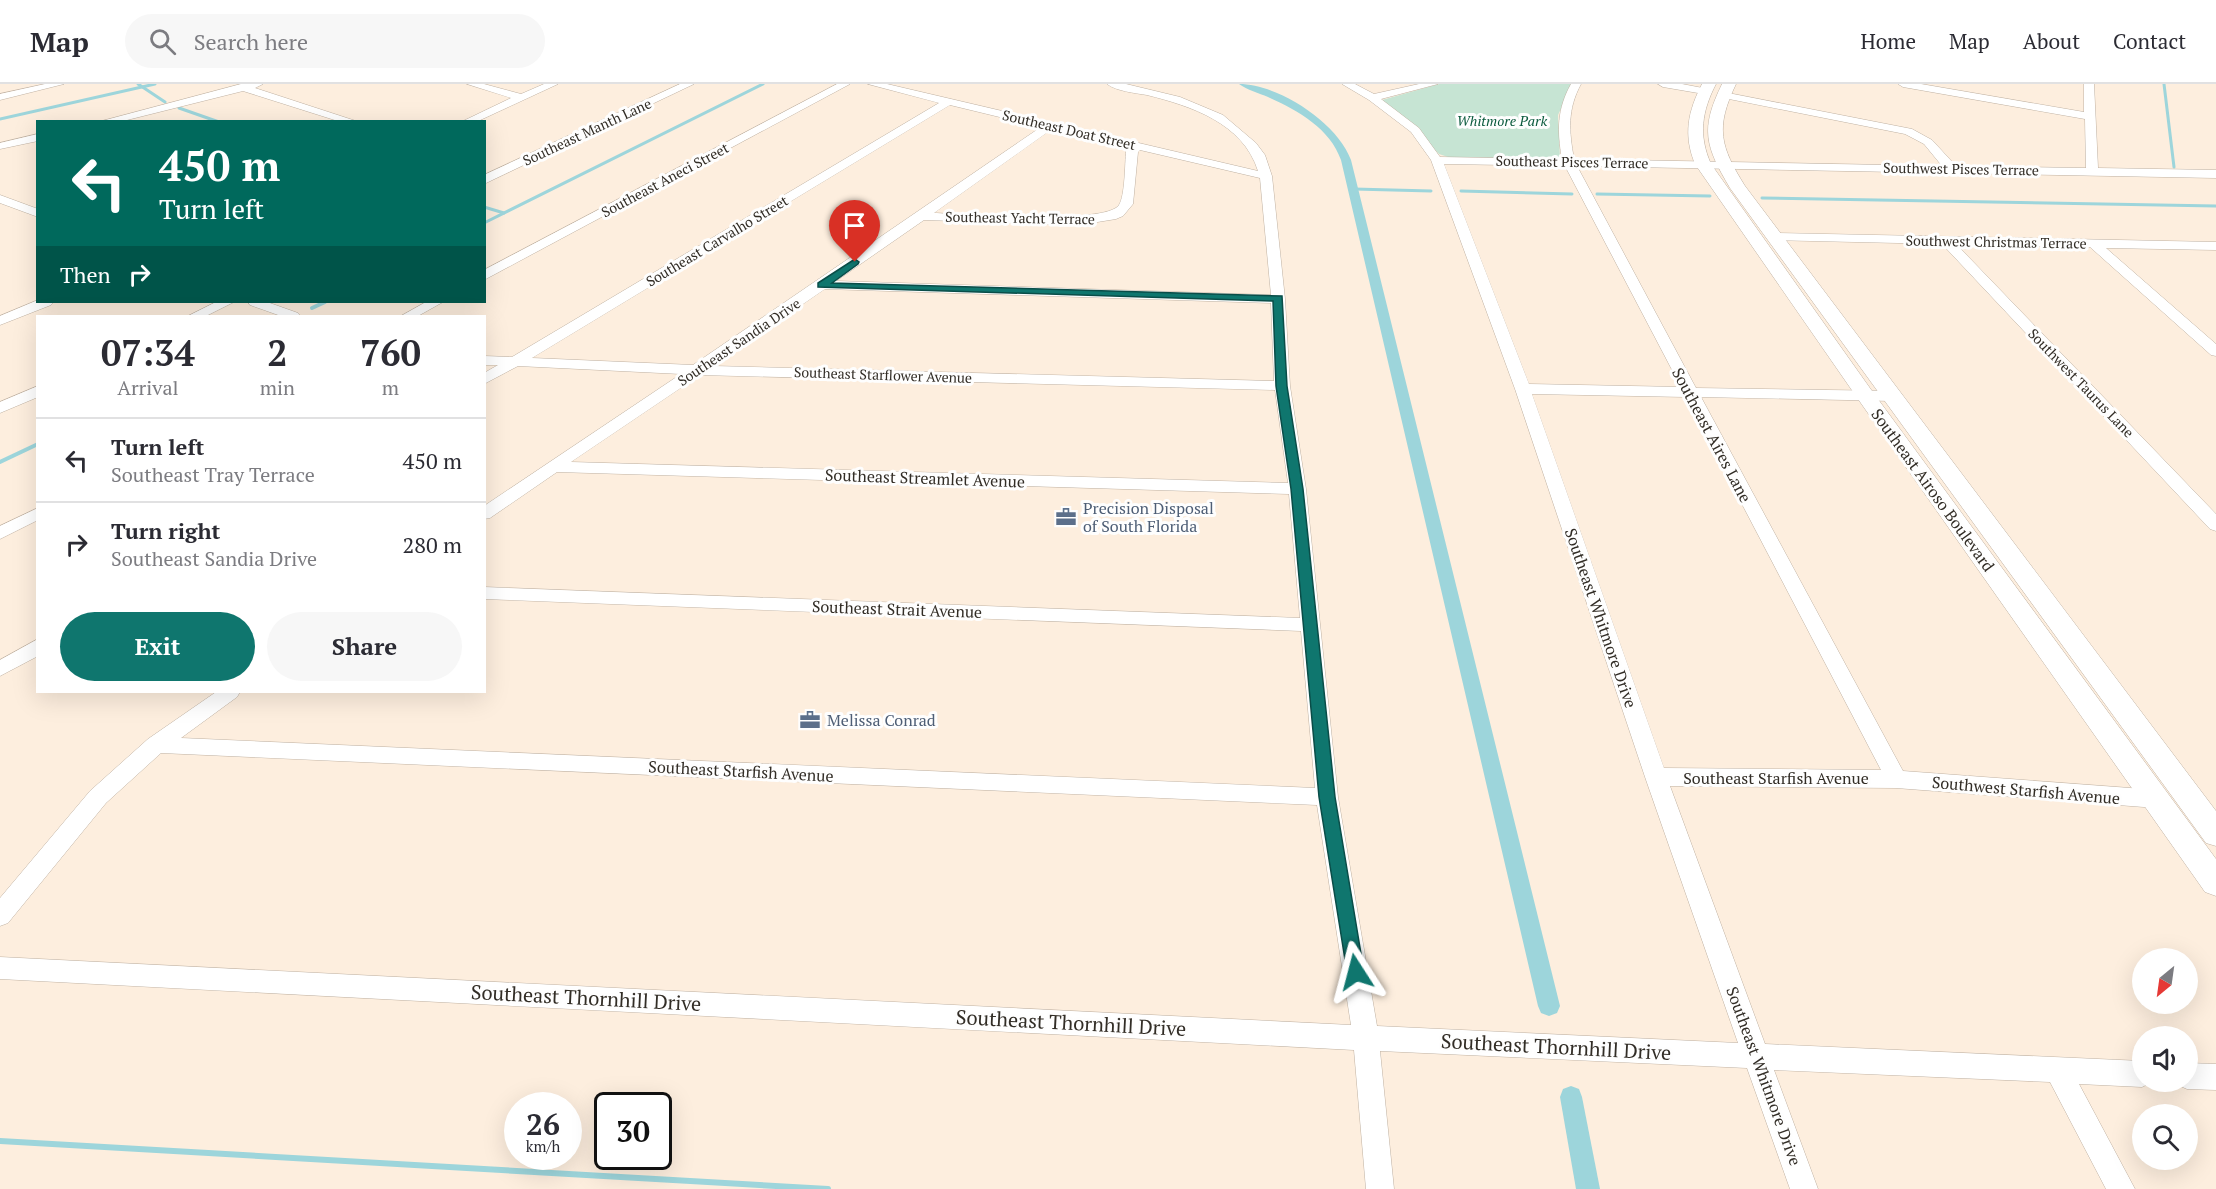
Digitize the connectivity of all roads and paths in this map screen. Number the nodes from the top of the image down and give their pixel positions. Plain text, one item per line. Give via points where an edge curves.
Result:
1 (42, 84) edge
2 (59, 84) edge
3 (258, 84) edge
4 (472, 84) edge
5 (553, 84) edge
6 (689, 84) edge
7 (845, 84) edge
8 (873, 84) edge
9 (1112, 84) edge
10 (1347, 84) edge
11 (1433, 84) edge
12 (1576, 84) edge
13 (1663, 84) edge
14 (1903, 84) edge
15 (2089, 84) edge
16 (28, 85) edge
17 (238, 86) edge
18 (1707, 88) edge
19 (1726, 89) edge
20 (0, 95) edge
21 (522, 98) junction
22 (1373, 98) junction
23 (948, 102) junction
24 (2089, 116) junction
25 (110, 120) edge
26 (348, 120) edge
27 (471, 120) edge
28 (1051, 125) junction
29 (36, 137) edge
30 (0, 146) edge
31 (1138, 146) junction
32 (1437, 160) junction
33 (1569, 162) junction
34 (1711, 164) junction
35 (1952, 169) junction
36 (2092, 171) junction
37 (2216, 174) edge
38 (1266, 176) junction
39 (486, 179) edge
40 (0, 199) edge
41 (36, 212) edge
42 (921, 216) junction
43 (1775, 237) junction
44 (1946, 241) junction
45 (2094, 244) junction
46 (2216, 246) edge
47 (1778, 272) junction
48 (1801, 272) junction
49 (486, 275) edge
50 (822, 285) junction
51 (1278, 298) junction
52 (44, 303) edge
53 (225, 303) edge
54 (258, 303) edge
55 (434, 303) edge
56 (197, 315) edge
57 (290, 315) edge
58 (410, 315) edge
59 (0, 321) edge
60 (2216, 352) edge
61 (486, 360) edge
62 (515, 362) junction
63 (697, 370) junction
64 (486, 379) edge
65 (1282, 386) junction
66 (1523, 389) junction
67 (36, 391) edge
68 (1689, 392) junction
69 (1865, 395) junction
70 (1893, 396) junction
71 (0, 408) edge
72 (554, 467) junction
73 (1297, 489) junction
74 (486, 513) edge
75 (36, 514) edge
76 (2216, 525) edge
77 (0, 533) edge
78 (486, 593) edge
79 (1309, 625) junction
80 (36, 647) edge
81 (0, 669) edge
82 (229, 693) edge
83 (156, 745) junction
84 (1656, 777) junction
85 (1896, 779) junction
86 (1327, 797) junction
87 (2157, 799) junction
88 (2215, 830) edge
89 (2216, 883) edge
90 (0, 916) edge
91 (0, 968) edge
92 (1366, 1038) junction
93 (1757, 1057) junction
94 (2058, 1071) junction
95 (2132, 1074) edge
96 (2198, 1076) edge
97 (2216, 1077) edge
98 (1380, 1189) edge
99 (1804, 1189) edge
100 (2121, 1189) edge

1 - 16 street
2 - 20 street
3 - 17 street
4 - 21 street
5 - 21 street
6 - 39 street, Southeast Manth Lane
7 - 49 street, Southeast Aneci Street
8 - 23 street, Southeast Doat Street
9 - 38 street via 1176,99 1219,117 1252,145
10 - 22 street, Southeast Whitmore Drive
11 - 22 street
12 - 33 street, Southeast Aires Lane via 1562,126
13 - 18 street
14 - 24 street
15 - 24 street
16 - 20 street
17 - 25 street
17 - 26 street
18 - 34 main road, Southeast Airoso Boulevard via 1696,107 1694,128 1696,149
19 - 34 main road, Southeast Airoso Boulevard via 1714,114
19 - 35 street via 1908,131 1928,142
21 - 27 street
22 - 32 street, Southeast Whitmore Drive via 1415,130
23 - 28 street, Southeast Doat Street
23 - 62 street, Southeast Carvalho Street
24 - 36 street
28 - 31 street, Southeast Doat Street
28 - 42 street, Southeast Sandia Drive
29 - 30 street
31 - 38 street, Southeast Doat Street
31 - 42 street, Southeast Yacht Terrace via 1132,151 1127,204 1119,213 1104,219
32 - 33 street, Southeast Pisces Terrace
32 - 66 street, Southeast Whitmore Drive
33 - 34 street, Southeast Pisces Terrace
33 - 68 street, Southeast Aires Lane
34 - 35 street, Southwest Pisces Terrace
34 - 43 main road, Southeast Airoso Boulevard via 1738,188
34 - 47 main road, Southeast Airoso Boulevard
35 - 36 street, Southwest Pisces Terrace
36 - 37 street, Southwest Pisces Terrace
38 - 51 street
40 - 41 street
42 - 50 street, Southeast Sandia Drive
43 - 44 street, Southwest Christmas Terrace
43 - 48 main road, Southeast Airoso Boulevard
44 - 45 street, Southwest Christmas Terrace
44 - 76 street, Southwest Taurus Lane
45 - 46 street, Southwest Christmas Terrace
45 - 60 street
47 - 48 main road
47 - 69 main road, Southeast Airoso Boulevard
48 - 70 main road, Southeast Airoso Boulevard
50 - 51 street
50 - 63 street, Southeast Sandia Drive
51 - 65 street
52 - 59 street
53 - 56 street
54 - 57 street
55 - 58 street
61 - 62 street, Southeast Starflower Avenue
62 - 63 street, Southeast Starflower Avenue
62 - 64 street, Southeast Carvalho Street
63 - 65 street, Southeast Starflower Avenue
63 - 72 street, Southeast Sandia Drive
65 - 73 street
66 - 68 street
66 - 84 street, Southeast Whitmore Drive
67 - 71 street
68 - 69 street
68 - 85 street, Southeast Aires Lane
69 - 70 street
69 - 87 main road, Southeast Airoso Boulevard
70 - 88 main road, Southeast Airoso Boulevard
72 - 73 street, Southeast Streamlet Avenue
72 - 74 street, Southeast Sandia Drive
73 - 79 street
75 - 77 street
78 - 79 street, Southeast Strait Avenue
79 - 86 street
80 - 81 street
82 - 83 street
83 - 86 street, Southeast Starfish Avenue
83 - 90 street via 98,797
84 - 85 street, Southeast Starfish Avenue
84 - 93 street, Southeast Whitmore Drive
85 - 87 street, Southwest Starfish Avenue
86 - 92 street
87 - 89 main road, Southeast Airoso Boulevard
91 - 92 street, Southeast Thornhill Drive
92 - 93 street, Southeast Thornhill Drive
92 - 98 street
93 - 94 street, Southeast Thornhill Drive
93 - 99 street, Southeast Whitmore Drive
94 - 95 street, Southeast Thornhill Drive
94 - 100 street
96 - 97 street

